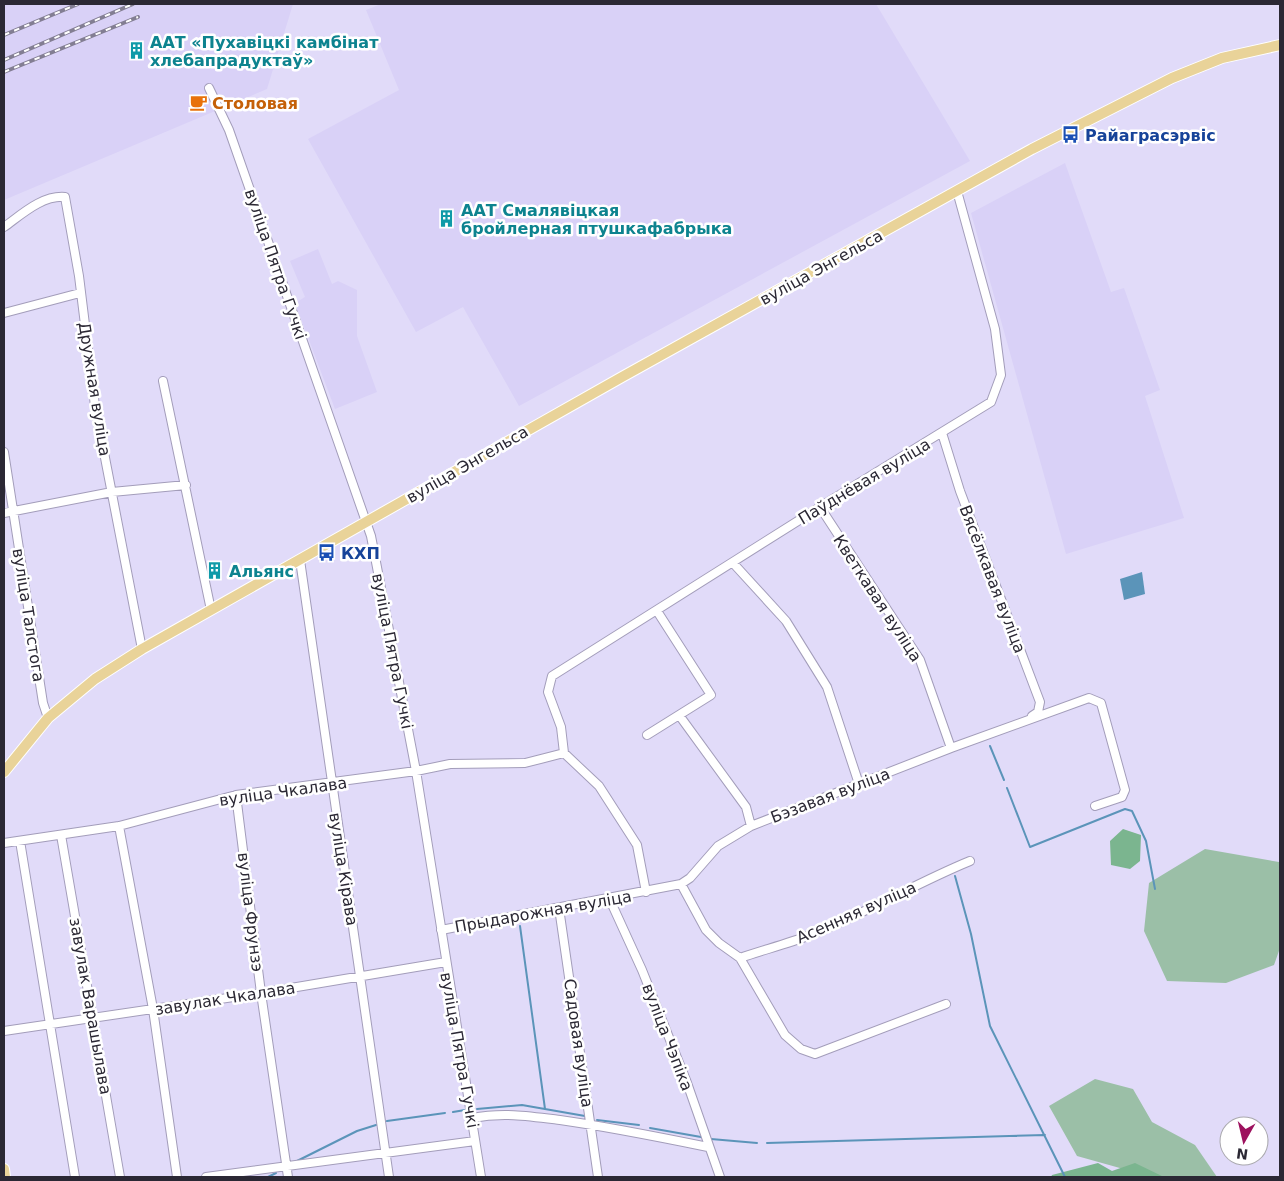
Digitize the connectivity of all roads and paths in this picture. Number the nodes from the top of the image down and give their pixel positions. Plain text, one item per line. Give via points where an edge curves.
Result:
1 (1280, 45) edge
2 (209, 88) dead end
3 (957, 191) junction
4 (4, 227) edge
5 (80, 293) junction
6 (4, 313) edge
7 (163, 381) dead end
8 (942, 433) junction
9 (4, 452) edge
10 (186, 485) junction
11 (112, 492) junction
12 (820, 507) junction
13 (13, 511) junction
14 (4, 513) edge
15 (367, 521) junction
16 (300, 560) junction
17 (733, 563) junction
18 (211, 610) junction
19 (657, 611) junction
20 (142, 649) junction
21 (680, 715) junction
22 (48, 718) junction
23 (1028, 719) junction
24 (646, 735) dead end
25 (951, 748) junction
26 (564, 753) junction
27 (416, 771) junction
28 (4, 772) edge
29 (331, 783) junction
30 (859, 784) junction
31 (236, 795) junction
32 (1095, 806) dead end
33 (119, 826) junction
34 (751, 826) junction
35 (61, 835) junction
36 (20, 841) junction
37 (4, 843) edge
38 (970, 861) dead end
39 (681, 884) junction
40 (646, 892) junction
41 (610, 900) junction
42 (559, 908) junction
43 (441, 930) junction
44 (740, 958) junction
45 (446, 962) junction
46 (362, 976) junction
47 (261, 993) junction
48 (946, 1004) dead end
49 (153, 1009) junction
50 (93, 1016) junction
51 (50, 1024) junction
52 (4, 1031) edge
53 (472, 1118) junction
54 (591, 1124) junction
55 (476, 1141) junction
56 (708, 1147) junction
57 (386, 1154) junction
58 (286, 1168) junction
59 (4, 1169) edge
60 (5, 1177) edge
61 (75, 1177) edge
62 (120, 1177) edge
63 (177, 1177) edge
64 (206, 1177) edge
65 (288, 1177) edge
66 (389, 1177) edge
67 (481, 1177) edge
68 (598, 1177) edge
69 (720, 1177) edge

1 - 3 main road, вуліца Энгельса via 1222,58 1172,78
2 - 15 street, вуліца Пятра Гучкі via 229,130
3 - 8 street, Паўднёвая вуліца via 995,329 1001,375 991,402
3 - 15 main road, вуліца Энгельса
4 - 5 street, Дружная вуліца via 38,204 56,196 64,197
5 - 6 street
5 - 11 street, Дружная вуліца via 95,406
7 - 10 street
8 - 12 street, Паўднёвая вуліца
8 - 23 street, Вясёлкавая вуліца via 960,491 1040,702 1038,712
9 - 13 street, вуліца Талстога
10 - 11 street
10 - 18 street
11 - 13 street
11 - 20 street, Дружная вуліца
12 - 17 street, Паўднёвая вуліца
12 - 25 street, Кветкавая вуліца via 920,660
13 - 14 street
13 - 22 street, вуліца Талстога via 42,703
15 - 16 main road, вуліца Энгельса
15 - 27 street, вуліца Пятра Гучкі
16 - 18 main road, вуліца Энгельса
16 - 29 street, вуліца Кірава
17 - 19 street, Паўднёвая вуліца
17 - 30 street via 786,621 827,687
18 - 20 main road, вуліца Энгельса
19 - 21 street via 711,695
19 - 26 street, Паўднёвая вуліца via 552,676 548,692 561,727
20 - 22 main road, вуліца Энгельса via 95,679
21 - 24 street
21 - 34 street via 746,808
22 - 28 main road, вуліца Энгельса
23 - 25 street, Бэзавая вуліца
23 - 32 street, Бэзавая вуліца via 1089,698 1101,703 1125,790 1122,796
25 - 30 street, Бэзавая вуліца
26 - 27 street, вуліца Чкалава via 524,763 450,764
26 - 40 street via 599,786 637,845
27 - 29 street, вуліца Чкалава
27 - 43 street, вуліца Пятра Гучкі
29 - 31 street, вуліца Чкалава
29 - 46 street, вуліца Кірава
30 - 34 street, Бэзавая вуліца
31 - 33 street, вуліца Чкалава
31 - 47 street, вуліца Фрунзэ
33 - 35 street, вуліца Чкалава
33 - 49 street
34 - 39 street, Бэзавая вуліца via 718,846
35 - 36 street, вуліца Чкалава
35 - 50 street, завулак Варашылава
36 - 37 street, вуліца Чкалава
36 - 51 street
38 - 44 street, Асенняя вуліца via 810,935
39 - 40 street, Бэзавая вуліца
39 - 44 street via 706,930
40 - 41 street, Прыдарожная вуліца
41 - 42 street, Прыдарожная вуліца
41 - 56 street, вуліца Чэпіка via 686,1080
42 - 43 street, Прыдарожная вуліца
42 - 54 street, Садовая вуліца
43 - 45 street, вуліца Пятра Гучкі
44 - 48 street via 784,1035 801,1050 815,1054
45 - 46 street, завулак Чкалава
45 - 53 street, вуліца Пятра Гучкі
46 - 47 street, завулак Чкалава
46 - 57 street, вуліца Кірава
47 - 49 street, завулак Чкалава
47 - 58 street, вуліца Фрунзэ
49 - 50 street, завулак Чкалава
49 - 63 street
50 - 51 street, завулак Чкалава
50 - 62 street, завулак Варашылава
51 - 52 street, завулак Чкалава
51 - 61 street
53 - 54 street via 494,1113 516,1114
53 - 55 street, вуліца Пятра Гучкі
54 - 56 street
54 - 68 street, Садовая вуліца
55 - 57 street
55 - 67 street, вуліца Пятра Гучкі
56 - 69 street, вуліца Чэпіка
57 - 58 street
57 - 66 street, вуліца Кірава
58 - 64 street
58 - 65 street, вуліца Фрунзэ
59 - 60 main road

